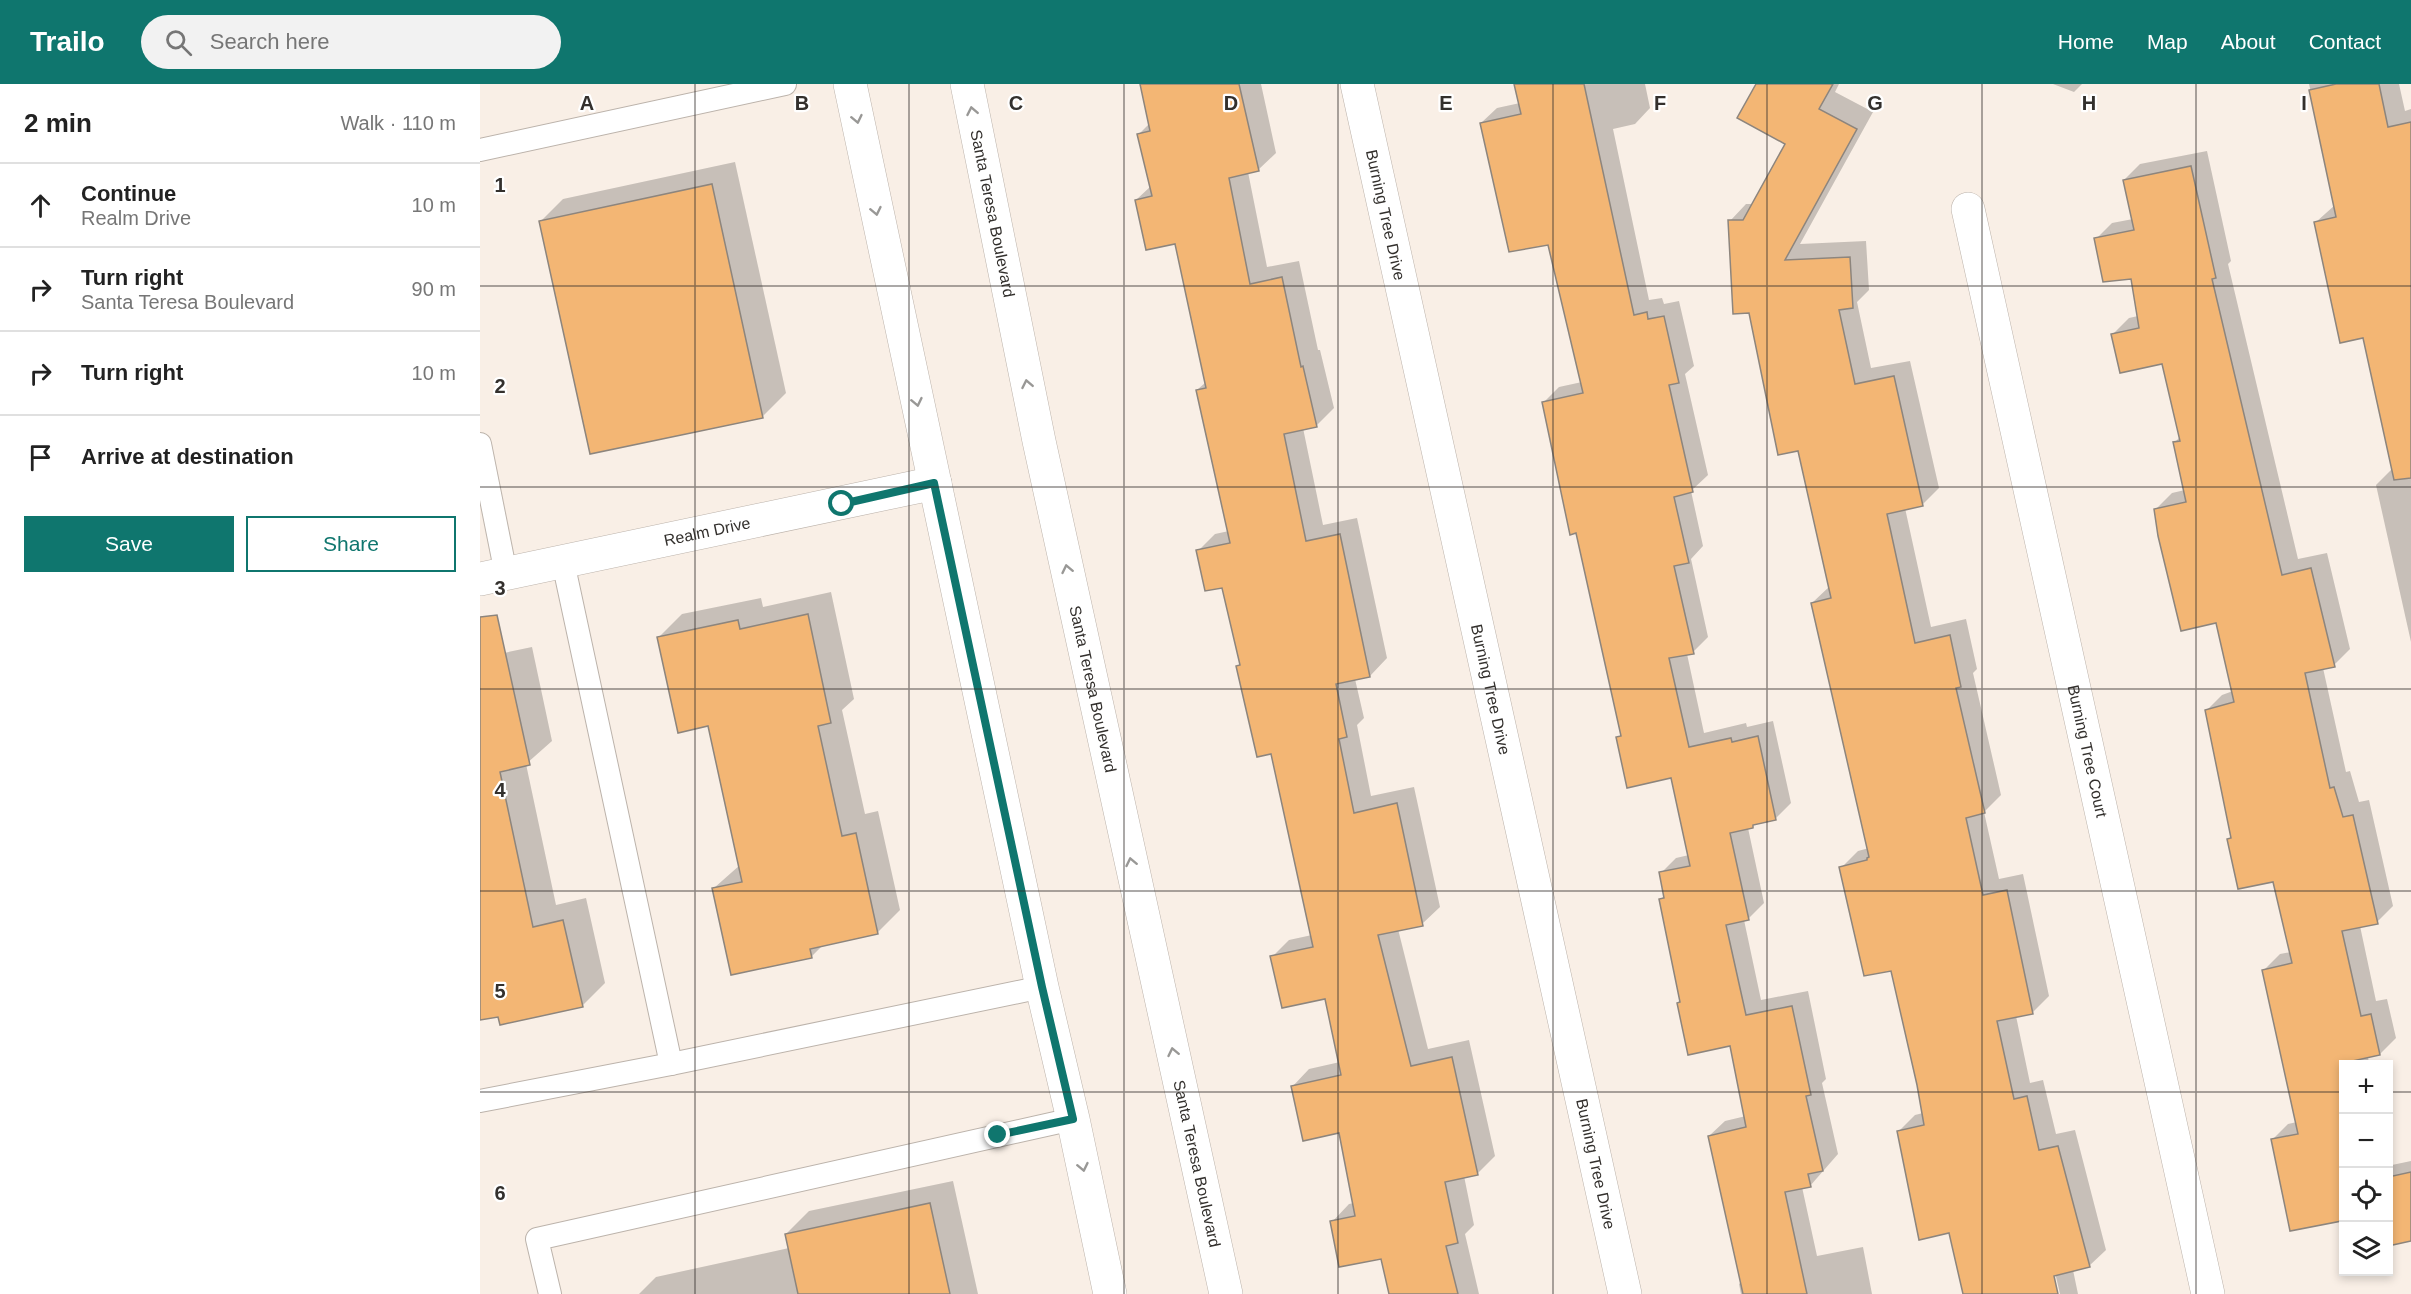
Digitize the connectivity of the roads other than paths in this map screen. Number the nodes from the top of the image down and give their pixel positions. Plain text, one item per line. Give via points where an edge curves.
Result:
1 (785, 84) edge
2 (850, 84) edge
3 (967, 84) edge
4 (1357, 84) edge
5 (480, 150) edge
6 (1968, 209) dead end
7 (480, 444) edge
8 (934, 483) junction
9 (563, 562) junction
10 (493, 577) edge
11 (1042, 987) junction
12 (671, 1064) junction
13 (480, 1101) edge
14 (1073, 1119) junction
15 (550, 1294) edge
16 (1110, 1294) edge
17 (1226, 1294) edge
18 (1625, 1294) edge
19 (2208, 1294) edge

1 - 5 lane
2 -> 8 street
17 -> 3 street, Santa Teresa Boulevard via 1039,441
4 - 18 street, Burning Tree Drive
6 - 19 street, Burning Tree Court
7 - 10 lane
8 - 9 street, Realm Drive
8 - 11 street
9 - 10 street, Realm Drive
9 - 12 lane
11 - 12 lane
11 - 14 street
12 - 13 lane
14 - 15 lane via 537,1239
14 -> 16 street

